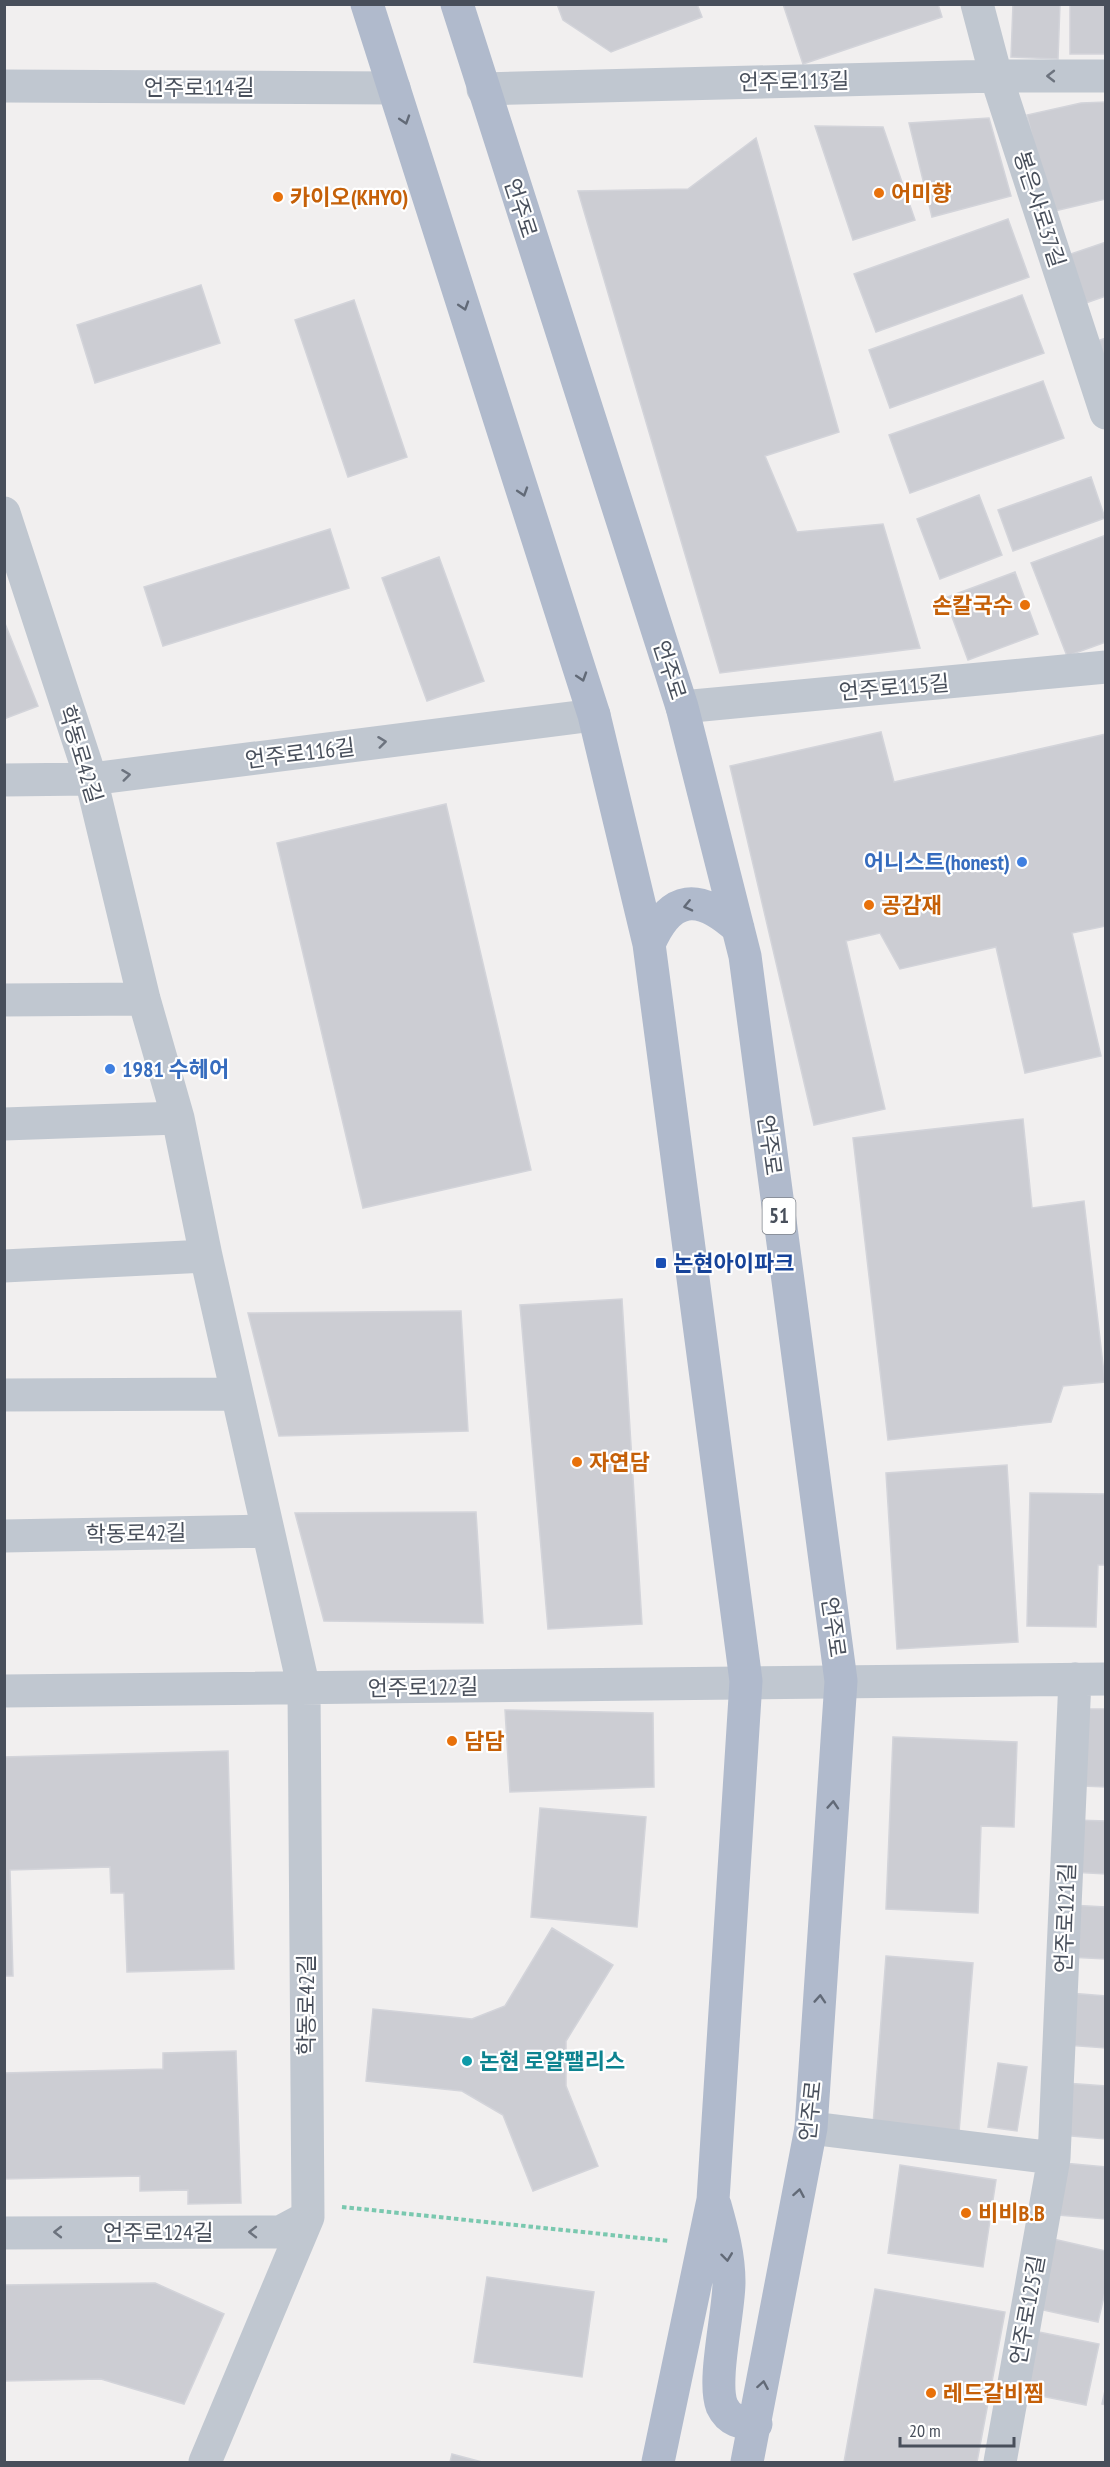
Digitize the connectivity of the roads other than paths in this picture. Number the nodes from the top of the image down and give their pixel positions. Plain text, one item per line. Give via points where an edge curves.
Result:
1 (367, 4) edge
2 (457, 4) edge
3 (976, 4) edge
4 (996, 76) junction
5 (1106, 76) edge
6 (4, 86) edge
7 (394, 88) junction
8 (483, 89) junction
9 (1106, 413) edge
10 (4, 513) edge
11 (1106, 667) edge
12 (682, 707) junction
13 (594, 715) junction
14 (91, 779) junction
15 (4, 780) edge
16 (738, 927) junction
17 (649, 944) junction
18 (144, 999) junction
19 (4, 1000) edge
20 (178, 1118) junction
21 (4, 1124) edge
22 (206, 1256) junction
23 (4, 1266) edge
24 (237, 1394) junction
25 (4, 1395) edge
26 (268, 1531) junction
27 (4, 1536) edge
28 (1090, 1679) edge
29 (746, 1681) junction
30 (841, 1681) junction
31 (304, 1689) junction
32 (4, 1691) edge
33 (811, 2128) junction
34 (1054, 2157) junction
35 (713, 2200) junction
36 (308, 2217) junction
37 (4, 2233) edge
38 (756, 2424) junction
39 (205, 2463) edge
40 (658, 2463) edge
41 (747, 2463) edge
42 (1000, 2463) edge

1 - 7 main road
2 - 8 main road, 언주로 / 51
3 - 4 street, 봉은사로37길
5 -> 4 street, 언주로113길
4 - 8 street, 언주로113길
4 - 9 street, 봉은사로37길
6 - 7 street, 언주로114길
7 -> 13 main road
8 - 12 main road, 언주로 / 51
10 - 14 street, 학동로42길
11 - 12 street, 언주로115길
12 - 16 main road, 언주로 / 51
14 -> 13 street, 언주로116길
13 - 17 main road
14 - 15 street, 언주로116길
14 - 18 street, 학동로42길
16 -> 17 main road via 711,907 682,905 656,927
16 - 30 main road, 언주로 / 51
17 - 29 main road
18 - 19 street
18 - 20 street, 학동로42길
20 - 21 street
20 - 22 street, 학동로42길
22 - 23 street
22 - 24 street, 학동로42길
24 - 25 street
24 - 26 street, 학동로42길
26 - 27 street, 학동로42길
26 - 31 street, 학동로42길
28 - 30 street, 언주로121길
28 - 34 street, 언주로121길
29 - 30 street, 언주로122길
29 - 31 street, 언주로122길
29 - 35 main road
33 -> 30 main road, 언주로 / 51
31 - 32 street, 언주로122길
31 - 36 street, 학동로42길
33 - 34 street
38 -> 33 main road, 언주로 / 51
34 - 42 street, 언주로125길
35 -> 38 main road via 725,2242 729,2280 718,2386 729,2417
35 - 40 main road
36 -> 37 street, 언주로124길 via 280,2232
36 - 39 street, 학동로42길
38 - 41 main road, 언주로 / 51

